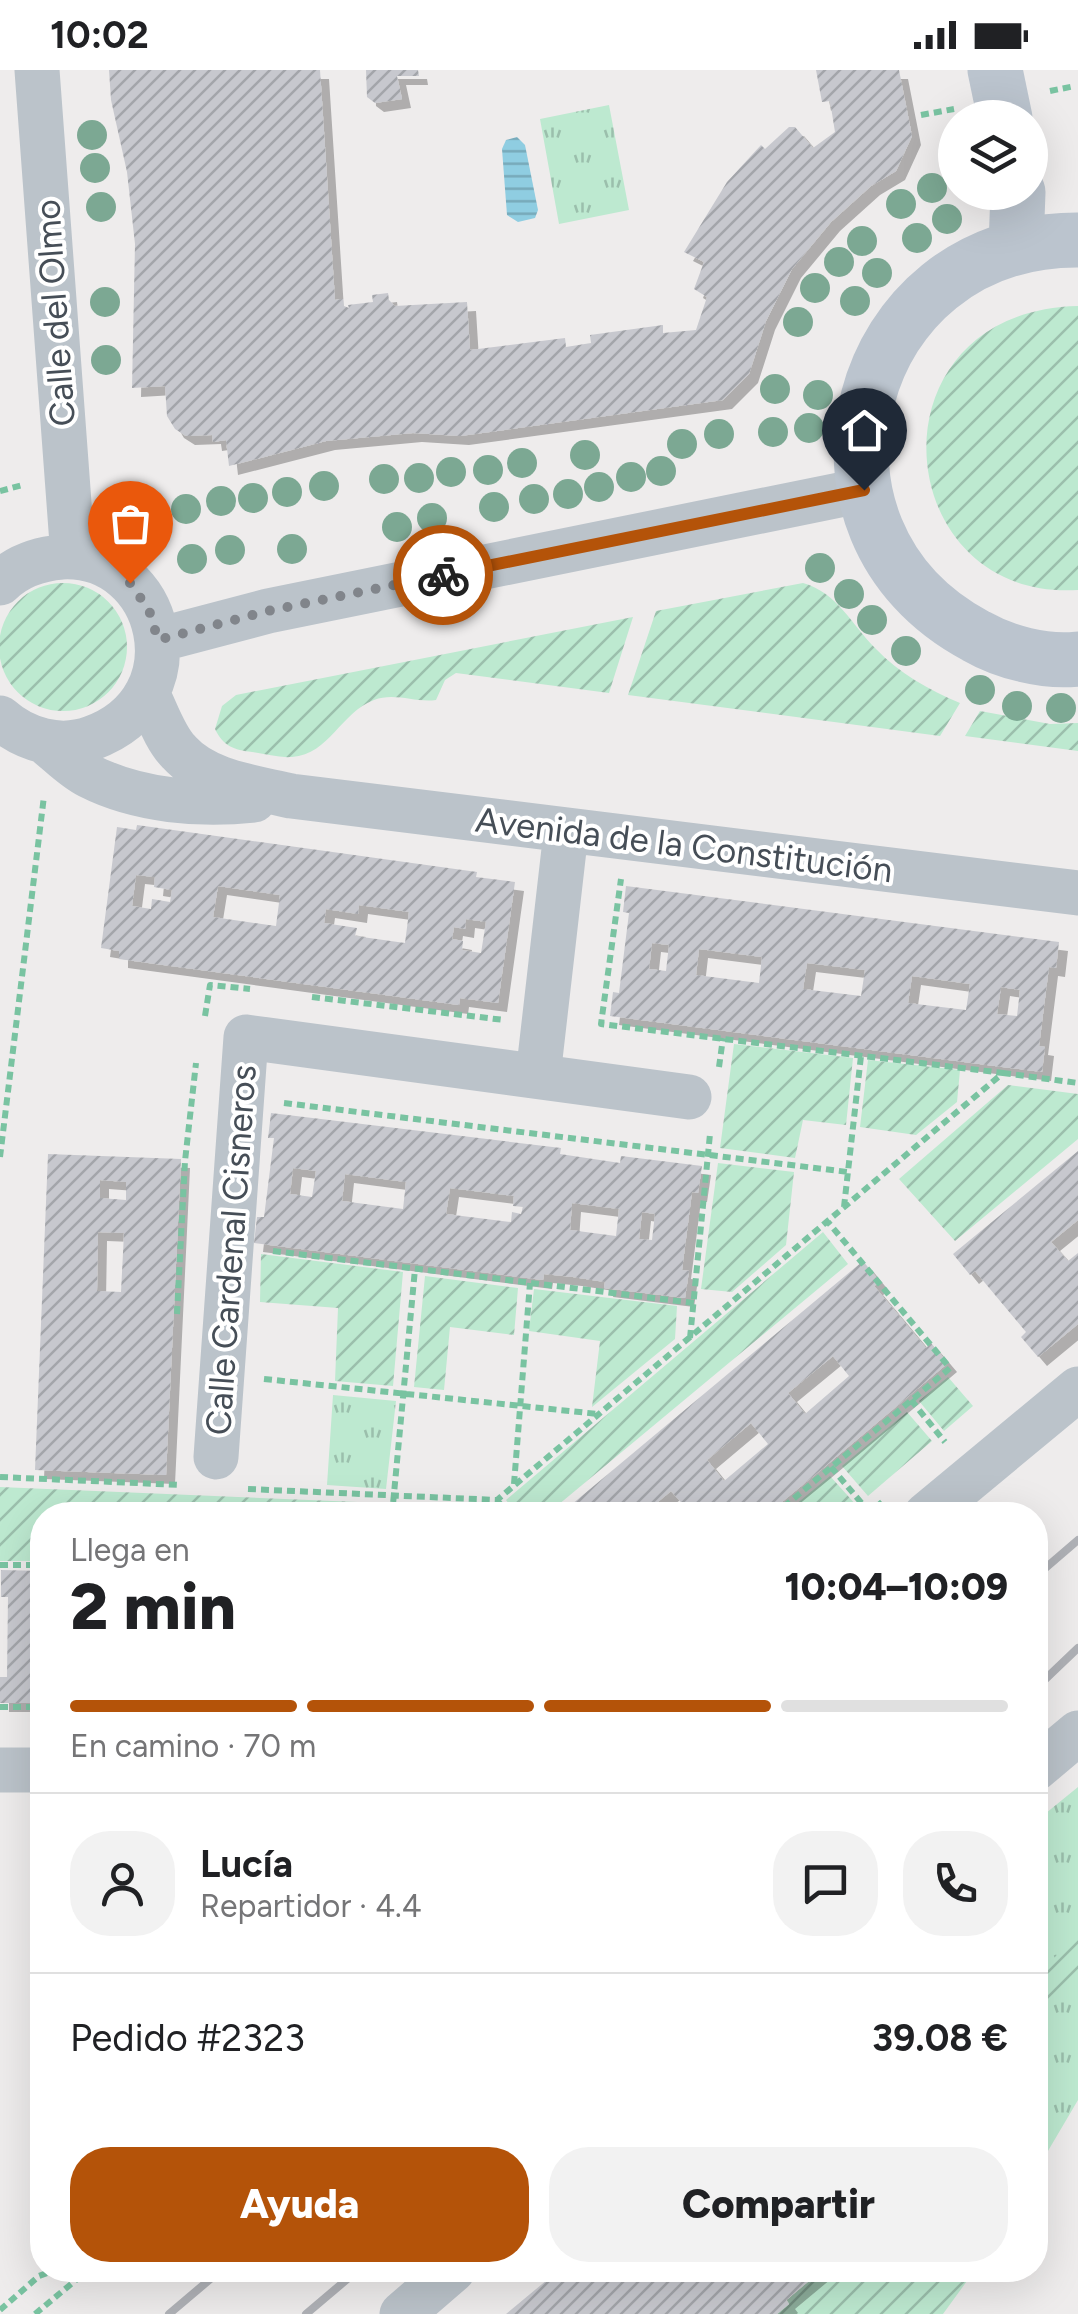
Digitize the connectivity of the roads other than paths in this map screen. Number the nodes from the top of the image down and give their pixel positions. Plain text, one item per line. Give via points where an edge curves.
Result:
1 (38, 70) edge
2 (995, 70) edge
3 (1001, 100) edge
4 (1017, 210) edge
5 (1078, 240) edge
6 (1016, 246) junction
7 (864, 490) junction
8 (74, 557) junction
9 (0, 583) edge
10 (158, 640) junction
11 (1078, 659) edge
12 (148, 695) junction
13 (0, 718) edge
14 (45, 742) junction
15 (291, 796) junction
16 (566, 832) junction
17 (1078, 892) edge
18 (538, 1076) junction
19 (706, 1097) road end
20 (1078, 1389) edge
21 (233, 1464) road end
22 (942, 1502) edge
23 (1078, 1733) edge
24 (1048, 1759) edge
25 (0, 1770) edge
26 (30, 1770) edge
27 (439, 2282) edge
28 (402, 2314) edge

1 - 8 street, Calle del Olmo
2 - 3 street
4 - 6 street
5 - 6 street
6 - 7 street via 939,285 884,350 864,404
7 - 10 street via 268,611
7 - 11 street via 895,566 953,624 1016,652
8 - 9 street via 40,558
8 - 10 street via 104,565 130,583 149,610
10 - 12 street
12 - 14 street via 112,731 80,742
12 - 15 street, Avenida de la Constitución via 177,751 200,768
13 - 14 street, Avenida de la Constitución
14 - 15 street, Avenida de la Constitución via 86,775 119,789 180,801
15 - 16 street, Avenida de la Constitución
16 - 17 street, Avenida de la Constitución
16 - 18 street
18 - 19 street, Calle Cardenal Cisneros
18 - 21 street, Calle Cardenal Cisneros via 246,1037
20 - 22 street
23 - 24 street
25 - 26 street
27 - 28 street

